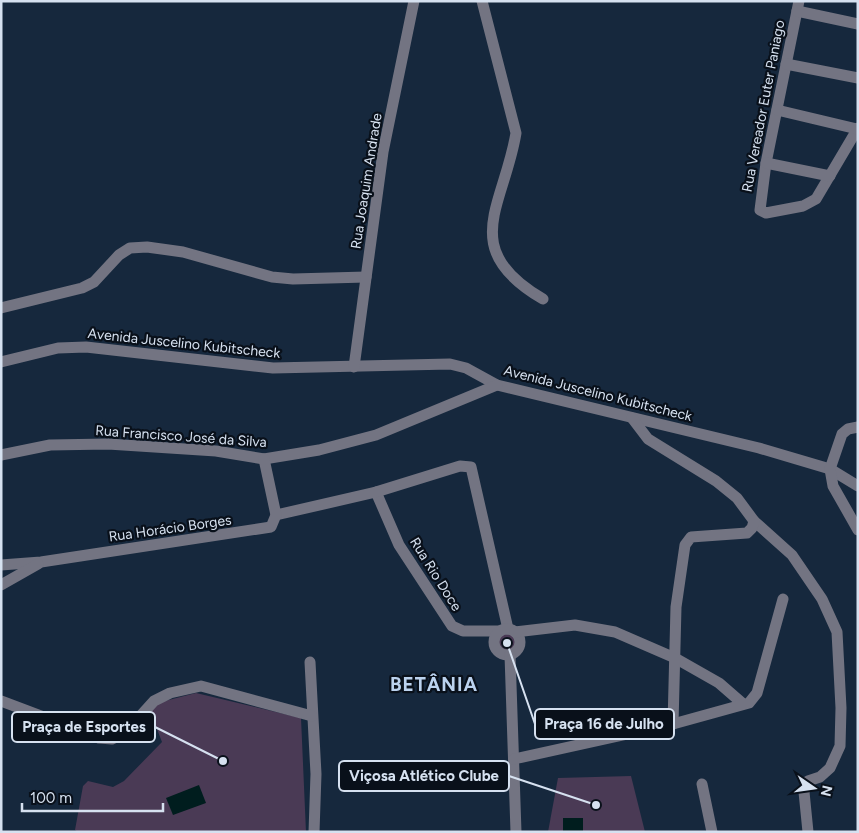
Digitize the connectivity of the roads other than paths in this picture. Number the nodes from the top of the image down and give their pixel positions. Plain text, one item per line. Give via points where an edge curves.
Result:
1 (414, 1) edge
2 (482, 1) edge
3 (798, 6) edge
4 (858, 24) edge
5 (786, 64) junction
6 (858, 78) edge
7 (777, 110) junction
8 (858, 128) edge
9 (766, 163) junction
10 (830, 176) junction
11 (366, 277) junction
12 (543, 299) dead end
13 (1, 308) edge
14 (1, 362) edge
15 (354, 367) junction
16 (496, 384) junction
17 (632, 418) junction
18 (858, 428) edge
19 (1, 455) edge
20 (264, 459) junction
21 (830, 469) junction
22 (858, 486) edge
23 (376, 492) junction
24 (276, 515) junction
25 (754, 521) junction
26 (858, 530) edge
27 (41, 562) junction
28 (1, 566) edge
29 (1, 585) edge
30 (783, 599) dead end
31 (508, 631) junction
32 (510, 655) junction
33 (675, 658) junction
34 (310, 662) dead end
35 (1, 701) edge
36 (742, 703) junction
37 (312, 716) junction
38 (673, 724) junction
39 (514, 759) junction
40 (702, 784) dead end
41 (314, 832) edge
42 (516, 832) edge
43 (712, 832) edge
44 (808, 832) edge

1 - 11 street, Rua Joaquim Andrade via 383,152
2 - 12 street via 516,133 513,153 492,217 492,236 498,257 511,277
3 - 4 street
3 - 5 street, Rua Vereador Euter Paniago
5 - 6 street
5 - 7 street, Rua Vereador Euter Paniago
7 - 8 street
7 - 9 street, Rua Vereador Euter Paniago
8 - 10 street
9 - 10 street
9 - 10 street, Rua Vereador Euter Paniago via 759,207 766,213 803,206 816,200
11 - 13 street via 272,277 183,252 130,248 118,255 94,282 82,288
11 - 15 street, Rua Joaquim Andrade
14 - 15 street, Avenida Juscelino Kubitscheck via 58,348 86,347 273,368
15 - 16 street, Avenida Juscelino Kubitscheck via 450,364 466,368
16 - 17 street, Avenida Juscelino Kubitscheck
16 - 20 street, Rua Francisco José da Silva via 376,435 319,450
17 - 21 street, Avenida Juscelino Kubitscheck via 759,448
17 - 25 street via 648,439 716,481 737,498
18 - 21 street via 848,429 842,434
19 - 20 street, Rua Francisco José da Silva via 50,445 100,444 216,451
20 - 24 street
21 - 22 street, Avenida Juscelino Kubitscheck
21 - 26 street via 834,486
23 - 24 street
23 - 31 street, Rua Rio Doce via 399,545 452,626 463,631
23 - 31 street via 466,465 471,467
24 - 27 street, Rua Horácio Borges via 274,524 265,529
25 - 33 street via 747,533 691,537 685,545 676,607
25 - 44 street via 792,556 822,599 837,632 840,746 830,768 808,782 804,792
27 - 28 street, Rua Horácio Borges
27 - 29 street
30 - 36 street via 757,693 754,699
31 - 32 street via 520,639 519,647
31 - 32 street via 495,638 494,646 502,654
31 - 33 street, Rua Rio Doce via 575,625 596,628 615,632
32 - 39 street
33 - 36 street, Rua Rio Doce via 719,683
33 - 38 street
34 - 37 street
35 - 37 street via 99,738 125,733 154,701 170,693 201,686
36 - 38 street
37 - 41 street via 316,774
38 - 39 street
39 - 42 street
40 - 43 street

